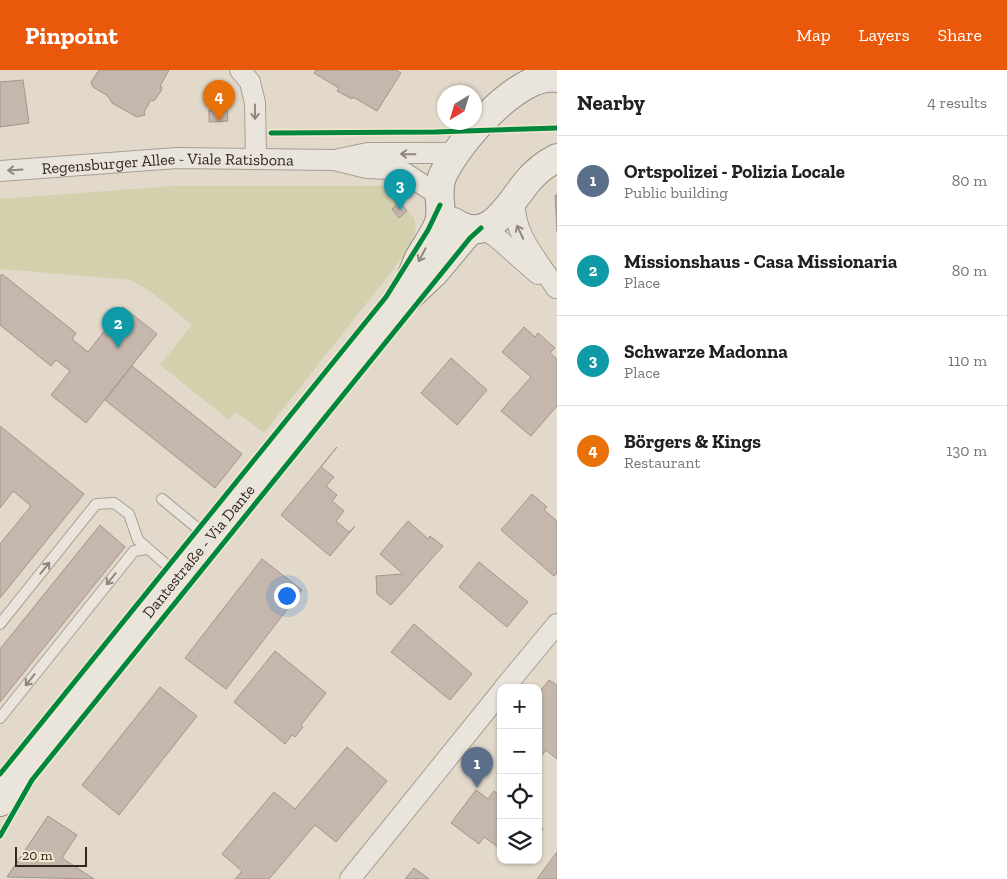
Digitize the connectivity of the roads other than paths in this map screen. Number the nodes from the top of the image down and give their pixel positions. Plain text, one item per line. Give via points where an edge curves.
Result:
1 (240, 70) edge
2 (557, 78) edge
3 (456, 153) junction
4 (256, 158) junction
5 (557, 158) edge
6 (334, 160) junction
7 (0, 171) edge
8 (515, 199) junction
9 (439, 202) junction
10 (476, 229) junction
11 (557, 288) edge
12 (402, 303) junction
13 (162, 499) dead end
14 (209, 538) junction
15 (146, 549) junction
16 (178, 575) junction
17 (0, 624) edge
18 (557, 624) edge
19 (507, 684) edge
20 (497, 697) edge
21 (0, 718) edge
22 (0, 802) edge
23 (350, 879) edge

1 -> 4 street via 250,82 255,102
2 - 3 main road, Dantestraße - Via Dante via 548,76 534,80 511,92
3 -> 6 street, Regensburger Allee - Viale Ratisbona via 368,153
3 - 9 main road, Dantestraße - Via Dante via 443,176
4 - 6 street, Regensburger Allee - Viale Ratisbona
4 -> 7 street, Regensburger Allee - Viale Ratisbona via 176,158
5 - 8 main road, Dantestraße - Via Dante via 542,166
6 - 9 street, Regensburger Allee - Viale Ratisbona via 405,173 429,186
8 - 10 main road, Dantestraße - Via Dante via 491,225
11 -> 8 street via 517,226
9 - 10 main road via 455,223
9 -> 12 main road, Dantestraße - Via Dante via 438,225 419,259
10 - 11 street via 496,237
10 - 12 main road, Dantestraße - Via Dante
12 - 14 main road, Dantestraße - Via Dante
13 - 14 lane
14 - 16 main road, Dantestraße - Via Dante
15 - 16 lane
17 -> 15 lane via 96,504 114,502 129,514 138,540
15 -> 21 lane via 134,551
16 - 22 main road, Dantestraße - Via Dante
18 - 19 street
20 - 23 street

